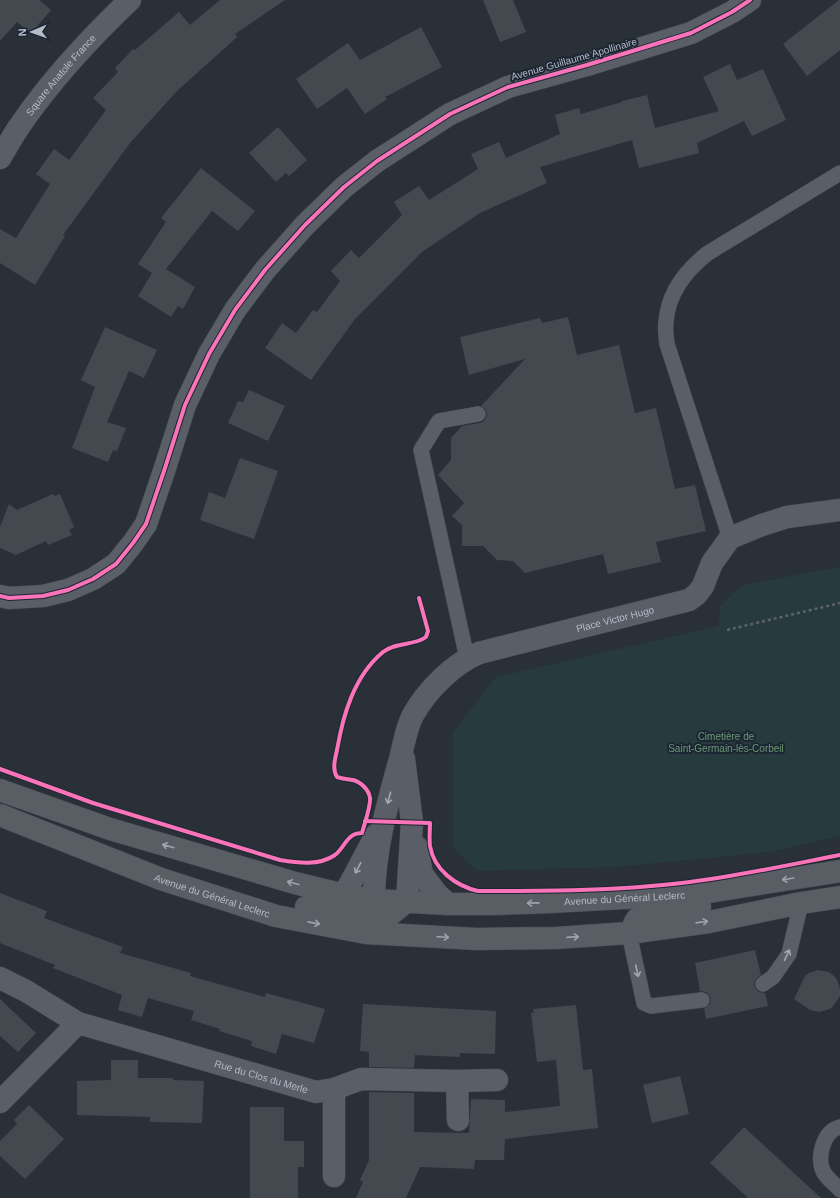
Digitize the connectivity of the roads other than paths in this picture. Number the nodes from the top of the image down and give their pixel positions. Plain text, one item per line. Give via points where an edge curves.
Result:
1 (130, 0) edge
2 (750, 0) edge
3 (0, 158) edge
4 (840, 173) edge
5 (478, 414) dead end
6 (840, 510) edge
7 (730, 538) junction
8 (0, 596) edge
9 (467, 658) junction
10 (403, 747) junction
11 (0, 790) edge
12 (0, 815) edge
13 (383, 821) junction
14 (412, 822) junction
15 (28, 826) junction
16 (840, 871) edge
17 (840, 880) edge
18 (344, 895) junction
19 (840, 897) edge
20 (374, 900) junction
21 (407, 901) junction
22 (801, 903) junction
23 (448, 904) junction
24 (385, 918) junction
25 (629, 933) junction
26 (403, 935) junction
27 (0, 978) edge
28 (763, 984) dead end
29 (702, 1000) dead end
30 (78, 1023) junction
31 (497, 1080) dead end
32 (457, 1081) junction
33 (334, 1088) junction
34 (0, 1102) edge
35 (458, 1120) dead end
36 (840, 1127) edge
37 (334, 1176) dead end
38 (840, 1190) edge

1 - 3 street, Square Anatole France via 44,93
2 - 8 street, Avenue Guillaume Apollinaire via 691,33 508,87 450,114 377,161 344,187 305,225 265,270 235,310 209,354 185,405 146,524 116,564 93,579 68,590 43,596
4 - 7 lane via 702,258 684,275 670,303 666,322 667,344
5 - 9 lane via 439,421 421,450
6 - 7 street via 787,517
7 - 9 street, Place Victor Hugo via 712,563 703,586 689,600
9 - 10 street, Place Victor Hugo via 442,679 413,715
10 -> 13 street, Place Victor Hugo
10 - 14 street, Place Victor Hugo
18 -> 11 main road, Avenue du Général Leclerc via 110,829
12 - 15 main road, Avenue du Général Leclerc
13 -> 18 street, Place Victor Hugo
13 - 20 street, Place Victor Hugo
14 - 21 street, Place Victor Hugo
14 - 23 street, Place Victor Hugo via 422,874
15 - 24 main road, Avenue du Général Leclerc via 164,865 289,905
15 -> 26 main road, Avenue du Général Leclerc via 161,879 276,916 366,933
16 -> 23 main road, Avenue du Général Leclerc via 696,894 551,902
17 - 25 main road, Avenue du Général Leclerc via 806,891 664,912 637,919
18 - 20 main road, Avenue du Général Leclerc
19 - 22 main road, Avenue du Général Leclerc
20 - 21 main road, Avenue du Général Leclerc
20 - 24 main road
21 - 23 main road, Avenue du Général Leclerc
21 - 24 main road
25 -> 22 main road, Avenue du Général Leclerc via 709,922
28 -> 22 lane via 773,977 789,954
24 - 26 main road
26 -> 25 main road, Avenue du Général Leclerc via 477,939 556,938
25 -> 29 lane via 644,1002 651,1006
27 - 30 street, Rue du Clos du Merle
30 - 33 street, Rue du Clos du Merle via 316,1092
30 - 34 street
31 - 32 street, Rue du Clos du Merle
32 - 33 street, Rue du Clos du Merle via 362,1079
32 - 35 street
33 - 37 street
36 - 38 lane via 823,1142 820,1160 824,1173

